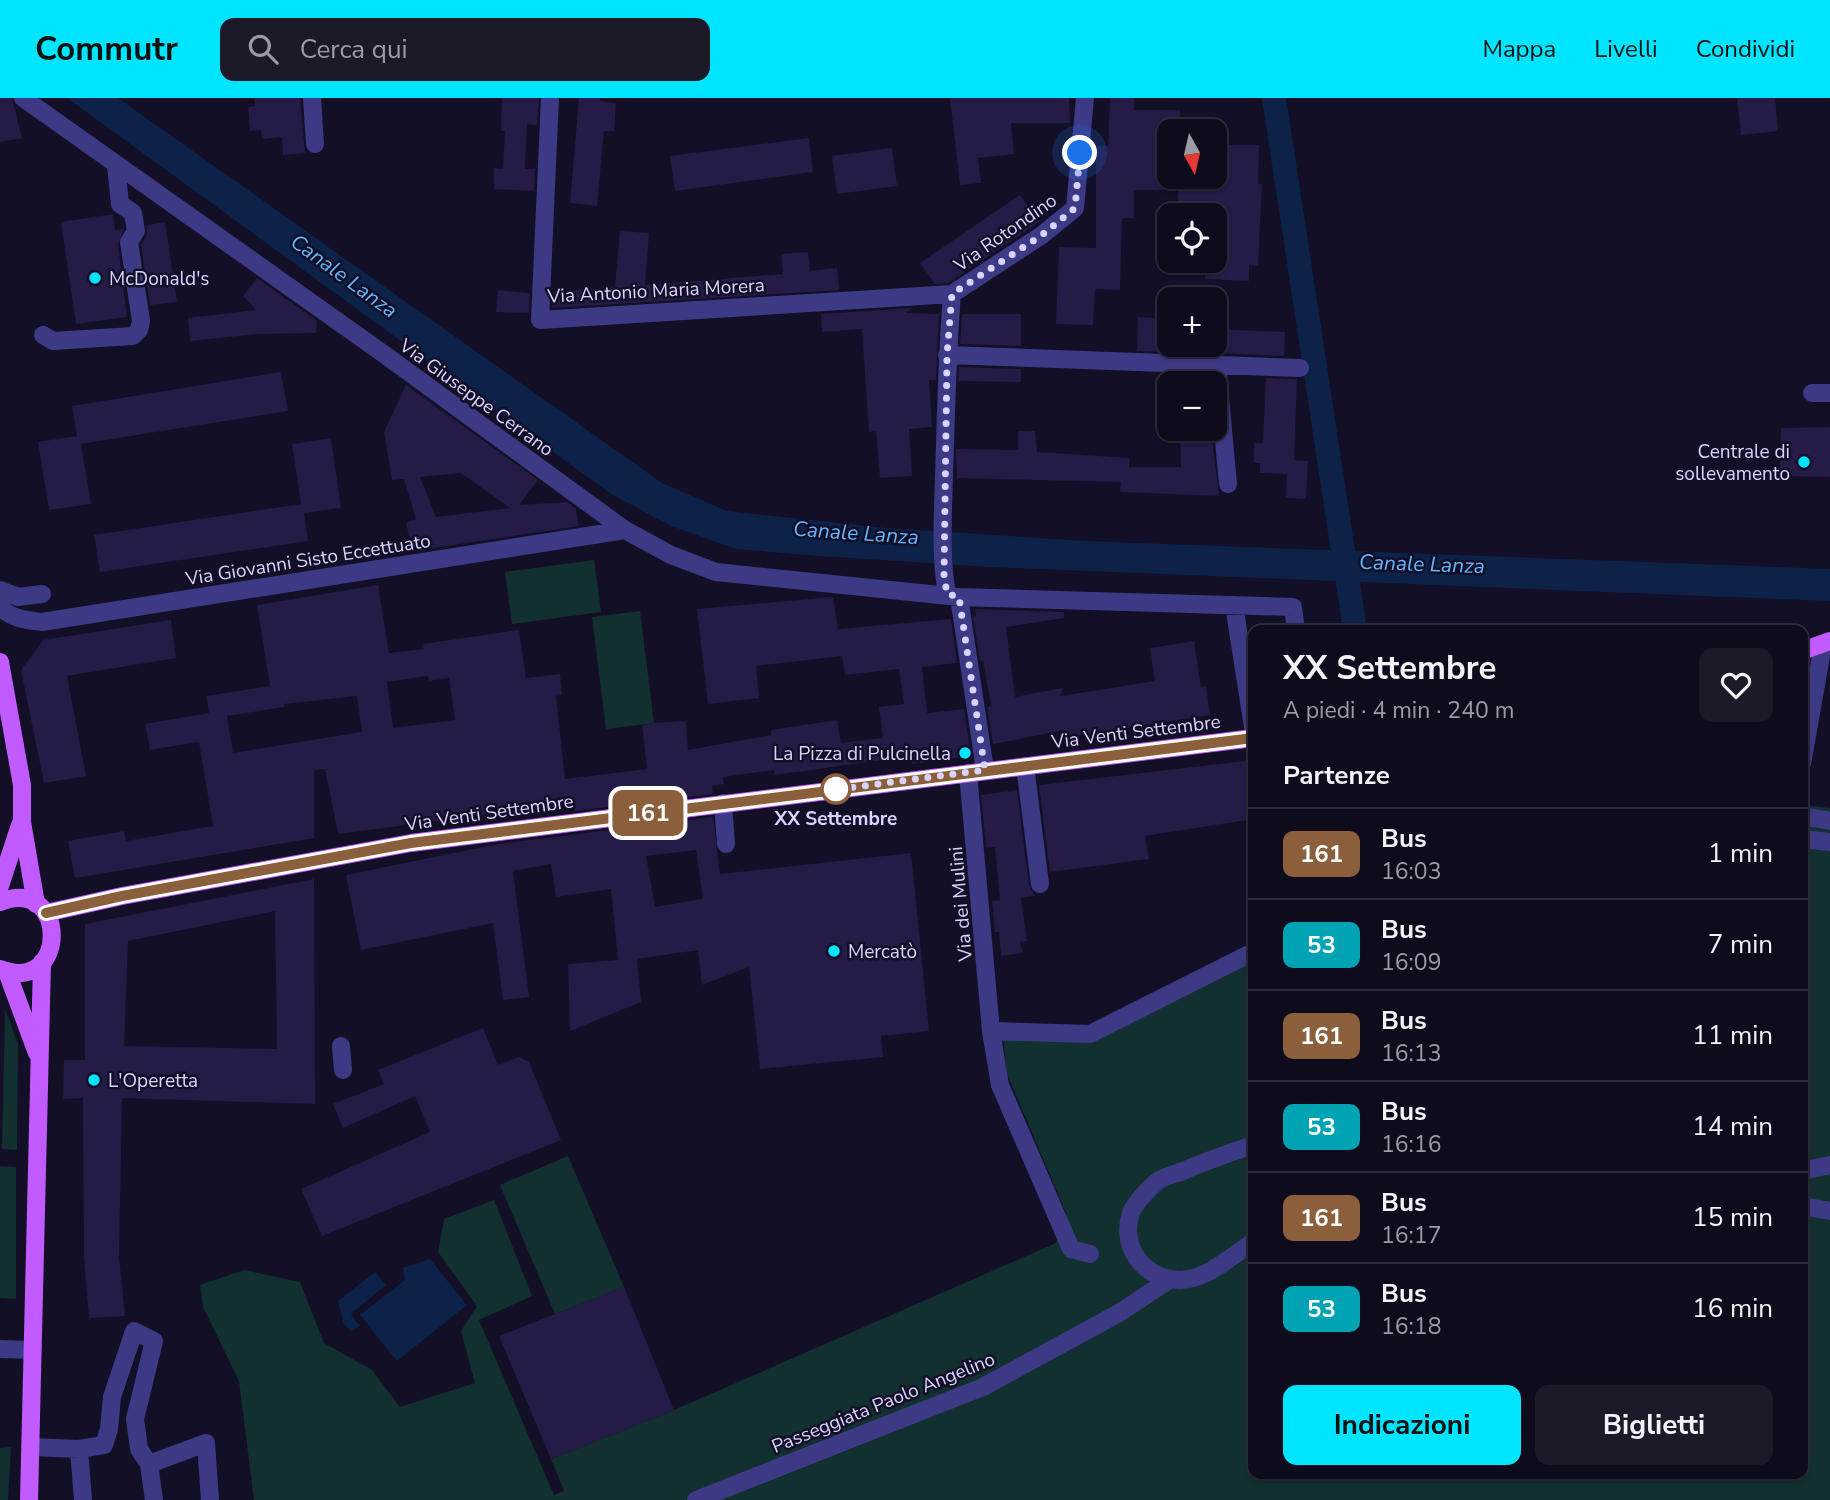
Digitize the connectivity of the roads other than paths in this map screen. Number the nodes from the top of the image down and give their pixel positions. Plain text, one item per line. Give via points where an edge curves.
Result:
1 (23, 98) edge
2 (312, 98) edge
3 (550, 98) edge
4 (1086, 98) edge
5 (315, 144) dead end
6 (116, 165) junction
7 (952, 294) junction
8 (43, 335) dead end
9 (947, 355) junction
10 (1217, 365) junction
11 (1300, 368) dead end
12 (1228, 484) dead end
13 (625, 530) junction
14 (0, 590) edge
15 (42, 594) dead end
16 (953, 595) junction
17 (1234, 605) junction
18 (0, 607) edge
19 (1295, 625) edge
20 (1826, 643) edge
21 (1808, 649) edge
22 (0, 662) edge
23 (1248, 695) edge
24 (0, 703) edge
25 (10, 727) junction
26 (1808, 734) edge
27 (1248, 739) edge
28 (1025, 766) junction
29 (977, 772) junction
30 (723, 803) junction
31 (1808, 817) edge
32 (1830, 821) edge
33 (22, 822) junction
34 (1808, 840) edge
35 (1830, 842) edge
36 (726, 844) dead end
37 (1040, 884) dead end
38 (0, 886) edge
39 (0, 902) edge
40 (41, 909) junction
41 (1248, 955) edge
42 (42, 962) junction
43 (3, 970) edge
44 (991, 1031) junction
45 (341, 1046) dead end
46 (41, 1062) junction
47 (343, 1070) dead end
48 (1248, 1147) edge
49 (1830, 1165) edge
50 (1808, 1170) edge
51 (1808, 1207) edge
52 (1830, 1211) edge
53 (1248, 1245) edge
54 (1090, 1254) dead end
55 (1169, 1280) junction
56 (0, 1349) edge
57 (32, 1350) junction
58 (31, 1447) junction
59 (79, 1449) junction
60 (149, 1464) junction
61 (29, 1500) edge
62 (83, 1500) edge
63 (154, 1500) edge
64 (210, 1500) edge
65 (696, 1500) edge

1 - 6 street, Via Giuseppe Cerrano
2 - 5 street
3 - 7 street, Via Antonio Maria Morera via 540,320
4 - 7 street, Via Rotondino via 1075,208
6 - 8 street via 120,204 133,213 136,231 129,242 139,330 133,336 53,341
6 - 13 street, Via Giuseppe Cerrano
7 - 9 street, Via Rotondino
9 - 10 street
9 - 16 street, Via Rotondino via 944,575
10 - 11 street
10 - 12 street
13 - 16 street, Via Giuseppe Cerrano via 716,572
13 - 18 street, Via Giovanni Sisto Eccettuato via 43,622 22,620
14 - 15 street via 18,597
16 - 17 street, Via Giuseppe Cerrano
16 - 29 street, Via Rotondino
17 - 19 street, Via Giuseppe Cerrano via 1293,607
17 - 23 street
20 - 21 main road
20 - 26 street
22 - 25 main road
24 - 25 street
25 - 33 main road via 22,785
27 - 28 main road, Via Venti Settembre
28 - 29 main road, Via Venti Settembre
28 - 37 street
29 - 30 main road, Via Venti Settembre
29 - 44 street, Via dei Mulini
30 - 36 street
30 - 40 main road, Via Venti Settembre via 411,843
31 - 32 street
33 - 38 main road
33 - 40 main road
34 - 35 street
39 - 40 main road, Via Venti Settembre via 26,900
40 - 42 main road via 51,923 53,943
41 - 44 street via 1090,1034
42 - 43 main road via 20,972
42 - 46 main road
43 - 46 main road
44 - 54 street, Via dei Mulini via 1000,1085 1071,1249
45 - 47 street
46 - 57 main road
48 - 55 street via 1158,1181 1132,1211 1128,1228 1139,1263
49 - 50 street
51 - 52 street
53 - 55 street via 1209,1272
55 - 65 street, Passeggiata Paolo Angelino via 1119,1313 983,1387
56 - 57 street
57 - 58 main road
58 - 59 street
58 - 61 main road
59 - 60 street via 104,1445 112,1397 134,1331 154,1340 135,1419 139,1449
59 - 62 street
60 - 63 street
60 - 64 street via 206,1443

